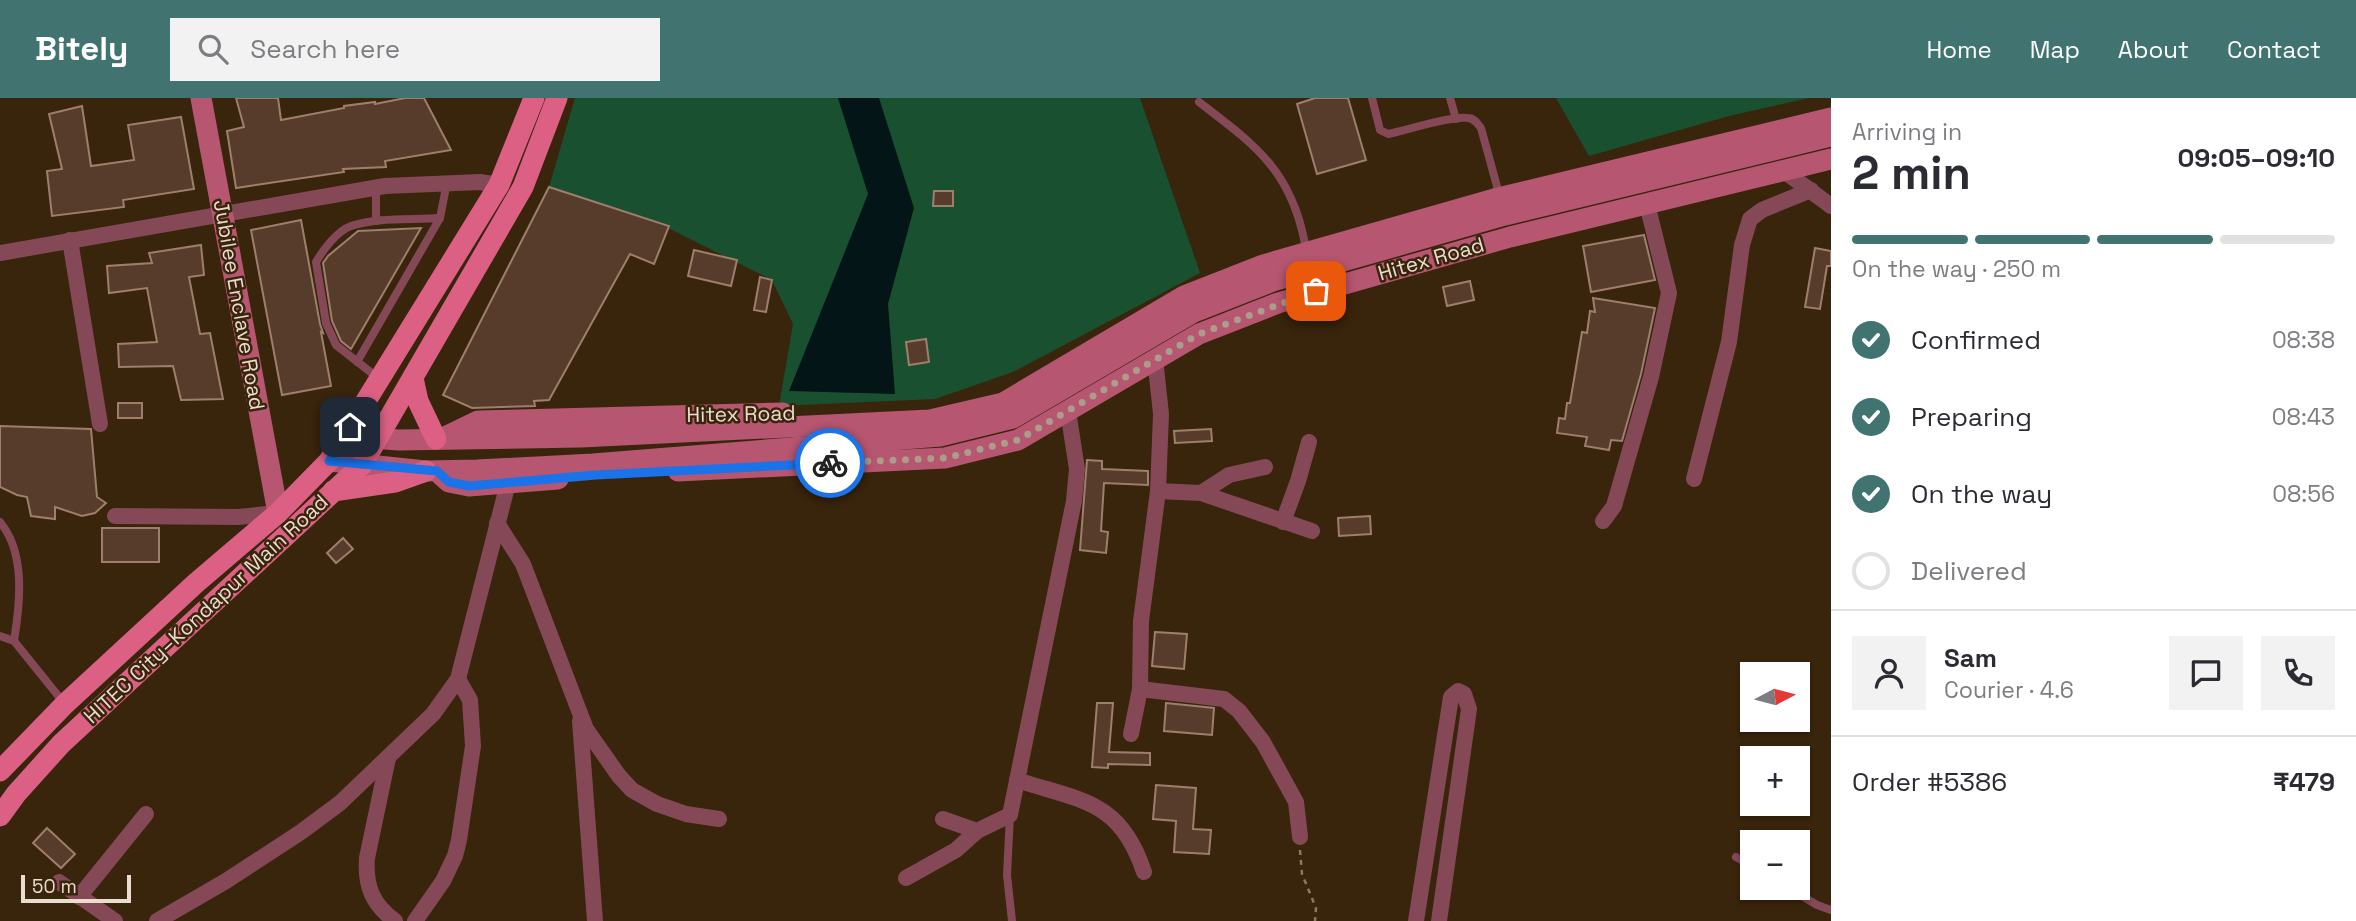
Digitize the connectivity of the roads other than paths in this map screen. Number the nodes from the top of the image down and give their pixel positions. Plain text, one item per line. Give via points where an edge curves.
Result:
1 (201, 98) edge
2 (534, 98) edge
3 (557, 98) edge
4 (1372, 98) edge
5 (1450, 98) edge
6 (1199, 102) dead end
7 (1831, 104) edge
8 (1831, 118) edge
9 (1456, 119) junction
10 (1831, 136) edge
11 (1831, 159) edge
12 (1784, 171) junction
13 (447, 182) junction
14 (499, 185) junction
15 (376, 188) junction
16 (1498, 190) junction
17 (1811, 190) junction
18 (1647, 204) junction
19 (1831, 206) edge
20 (223, 214) junction
21 (440, 218) junction
22 (376, 221) junction
23 (70, 240) junction
24 (1305, 244) junction
25 (0, 253) edge
26 (454, 258) junction
27 (475, 270) junction
28 (1155, 358) junction
29 (357, 362) junction
30 (379, 378) junction
31 (413, 378) junction
32 (1068, 411) junction
33 (100, 424) dead end
34 (344, 436) junction
35 (376, 440) junction
36 (438, 440) junction
37 (1309, 442) dead end
38 (329, 461) junction
39 (362, 465) junction
40 (1265, 467) dead end
41 (431, 471) junction
42 (1694, 479) dead end
43 (508, 483) junction
44 (333, 491) junction
45 (1157, 491) junction
46 (1201, 494) junction
47 (278, 513) junction
48 (115, 516) dead end
49 (1603, 521) dead end
50 (0, 522) edge
51 (1283, 522) junction
52 (497, 523) junction
53 (1312, 531) dead end
54 (0, 636) edge
55 (14, 641) junction
56 (458, 679) junction
57 (1140, 689) junction
58 (65, 704) junction
59 (579, 715) junction
60 (1130, 734) dead end
61 (388, 758) junction
62 (0, 771) edge
63 (1017, 780) junction
64 (146, 814) dead end
65 (1010, 815) junction
66 (0, 816) edge
67 (943, 819) dead end
68 (719, 820) dead end
69 (977, 831) junction
70 (1300, 837) road end
71 (1736, 857) dead end
72 (1740, 859) edge
73 (1144, 872) dead end
74 (906, 878) dead end
75 (59, 883) dead end
76 (79, 897) junction
77 (1809, 900) edge
78 (1831, 910) edge
79 (115, 921) edge
80 (157, 921) edge
81 (395, 921) edge
82 (415, 921) edge
83 (595, 921) edge
84 (1012, 921) edge
85 (1416, 921) edge
86 (1439, 921) edge

1 - 20 street, Jubilee Enclave Road
2 - 14 main road, HITEC City–Kondapur Main Road
3 - 27 main road, HITEC City–Kondapur Main Road via 523,187
4 - 9 lane via 1380,130 1388,134
5 - 9 lane
6 - 24 lane via 1252,142 1283,180
7 - 16 street, Hitex Road
8 - 36 street, Hitex Road via 1501,197 1263,265 1184,296 1003,403 930,420
9 - 16 lane via 1470,117 1481,128
10 - 41 street, Hitex Road via 1505,215 1273,281 1194,312 1013,418 940,436 593,464
11 - 12 street, Hitex Road
12 - 17 street
12 - 18 street, Hitex Road
13 - 14 street
13 - 15 street
13 - 21 lane
14 - 26 main road, HITEC City–Kondapur Main Road
15 - 20 street
15 - 22 lane
16 - 24 street, Hitex Road
17 - 19 street
17 - 42 street via 1750,219 1742,245 1729,342
18 - 28 street, Hitex Road via 1316,291 1199,334
18 - 49 street via 1669,293 1644,403 1614,506
20 - 23 street
20 - 47 street, Jubilee Enclave Road
21 - 22 lane
21 - 29 lane
22 - 29 lane via 348,227 316,262 326,323 336,345
23 - 25 street
23 - 33 street
24 - 36 street, Hitex Road via 1237,265 1174,293 999,391 928,411 478,421
26 - 27 main road
26 - 30 main road, HITEC City–Kondapur Main Road
27 - 31 main road, HITEC City–Kondapur Main Road
28 - 32 street, Hitex Road
28 - 45 street via 1161,414
29 - 30 lane
30 - 34 main road, HITEC City–Kondapur Main Road
31 - 35 main road, HITEC City–Kondapur Main Road
31 - 36 main road via 418,401
32 - 43 street, Hitex Road via 1018,440 945,458
32 - 63 street via 1077,469 1074,501
34 - 35 street, Hitex Road
34 - 38 main road, HITEC City–Kondapur Main Road
35 - 36 street, Hitex Road
35 - 39 main road, HITEC City–Kondapur Main Road
37 - 51 street
38 - 39 street, Hitex Road
38 - 47 main road, HITEC City–Kondapur Main Road
39 - 41 street, Hitex Road
39 - 44 main road, HITEC City–Kondapur Main Road
40 - 46 street via 1229,475
41 - 43 street, Hitex Road via 449,482 469,486
41 - 44 main road via 395,482
43 - 52 street
44 - 66 main road, HITEC City–Kondapur Main Road via 61,744
45 - 46 street
45 - 57 street via 1141,621
46 - 51 street
47 - 48 street
47 - 58 main road, HITEC City–Kondapur Main Road
50 - 55 lane via 14,548 18,574 20,604
51 - 53 street
52 - 56 street
52 - 59 street via 523,564
54 - 55 lane
55 - 58 lane
56 - 61 street via 433,714
56 - 82 street via 470,700 472,746 459,840 443,881
57 - 60 street
57 - 70 street via 1224,699 1239,711 1263,742 1296,803
58 - 62 main road, HITEC City–Kondapur Main Road
59 - 68 street via 632,790 685,814
59 - 83 street
61 - 80 street via 301,832
61 - 81 street via 366,873 371,897
63 - 65 street
63 - 73 street via 1100,808 1127,832
64 - 76 street
65 - 69 street
65 - 84 lane via 1007,876
67 - 69 street
69 - 74 street via 956,850
71 - 72 lane
75 - 76 street
76 - 79 street
77 - 78 lane
85 - 86 street via 1451,697 1458,691 1464,694 1469,709

